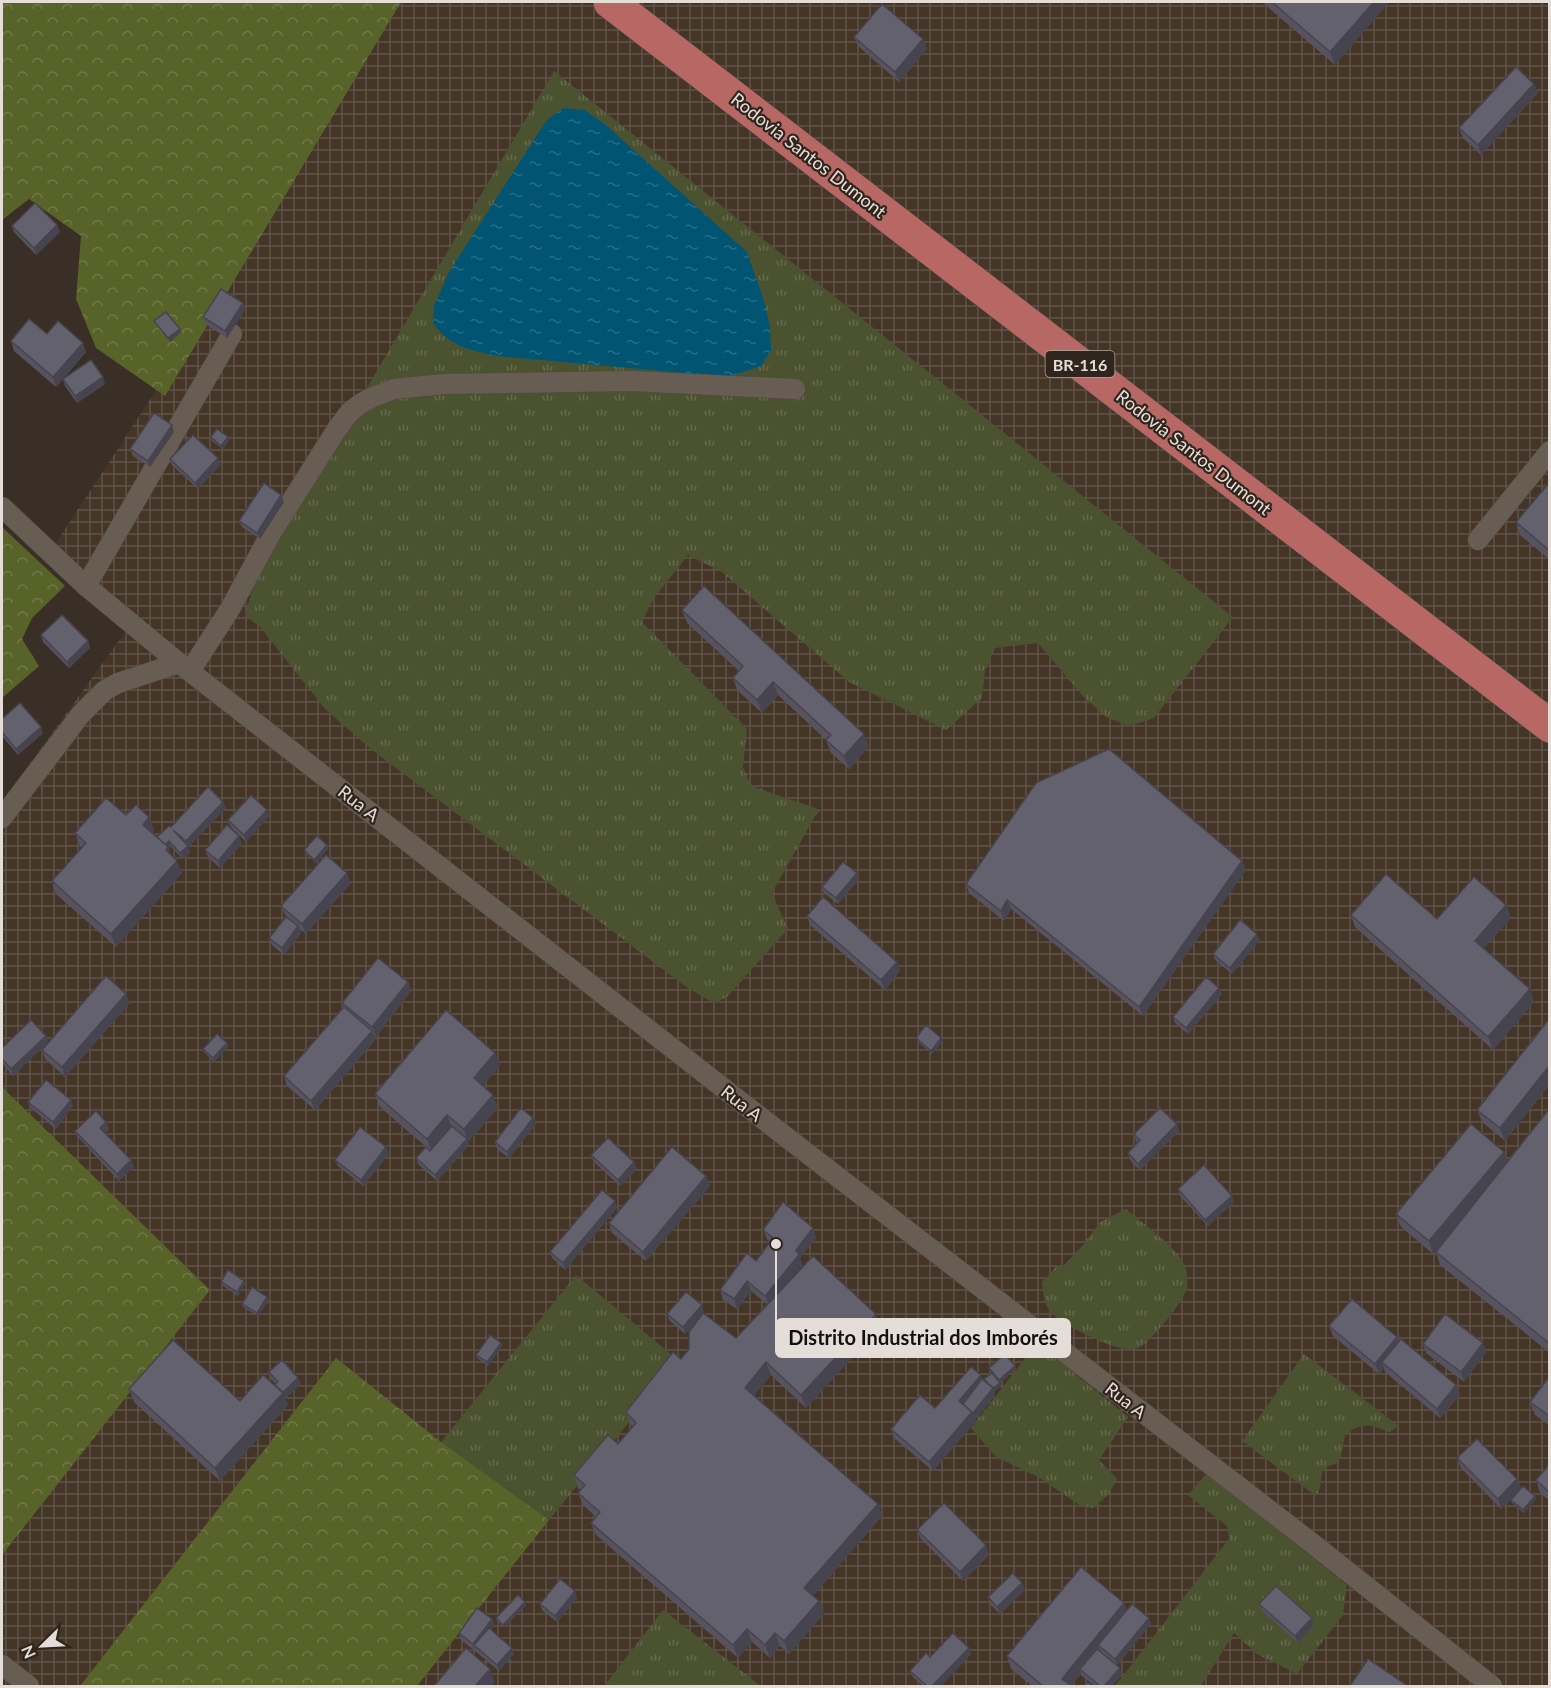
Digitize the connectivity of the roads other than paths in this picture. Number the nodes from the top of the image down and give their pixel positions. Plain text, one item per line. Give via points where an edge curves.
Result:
1 (610, 2) edge
2 (232, 334) edge
3 (795, 389) dead end
4 (1550, 451) edge
5 (2, 507) edge
6 (1478, 540) dead end
7 (86, 586) junction
8 (184, 667) junction
9 (1550, 726) edge
10 (2, 818) edge
11 (2, 1665) edge
12 (29, 1686) edge
13 (1492, 1686) edge

1 - 9 highway, Rodovia Santos Dumont / BR-116
2 - 7 street
3 - 8 street via 632,381 467,384 394,389 373,397 349,413 337,429 230,609
4 - 6 street
5 - 7 street, Rua A
7 - 8 street, Rua A
8 - 10 street via 118,682 104,691 81,714
8 - 13 street, Rua A
11 - 12 street

